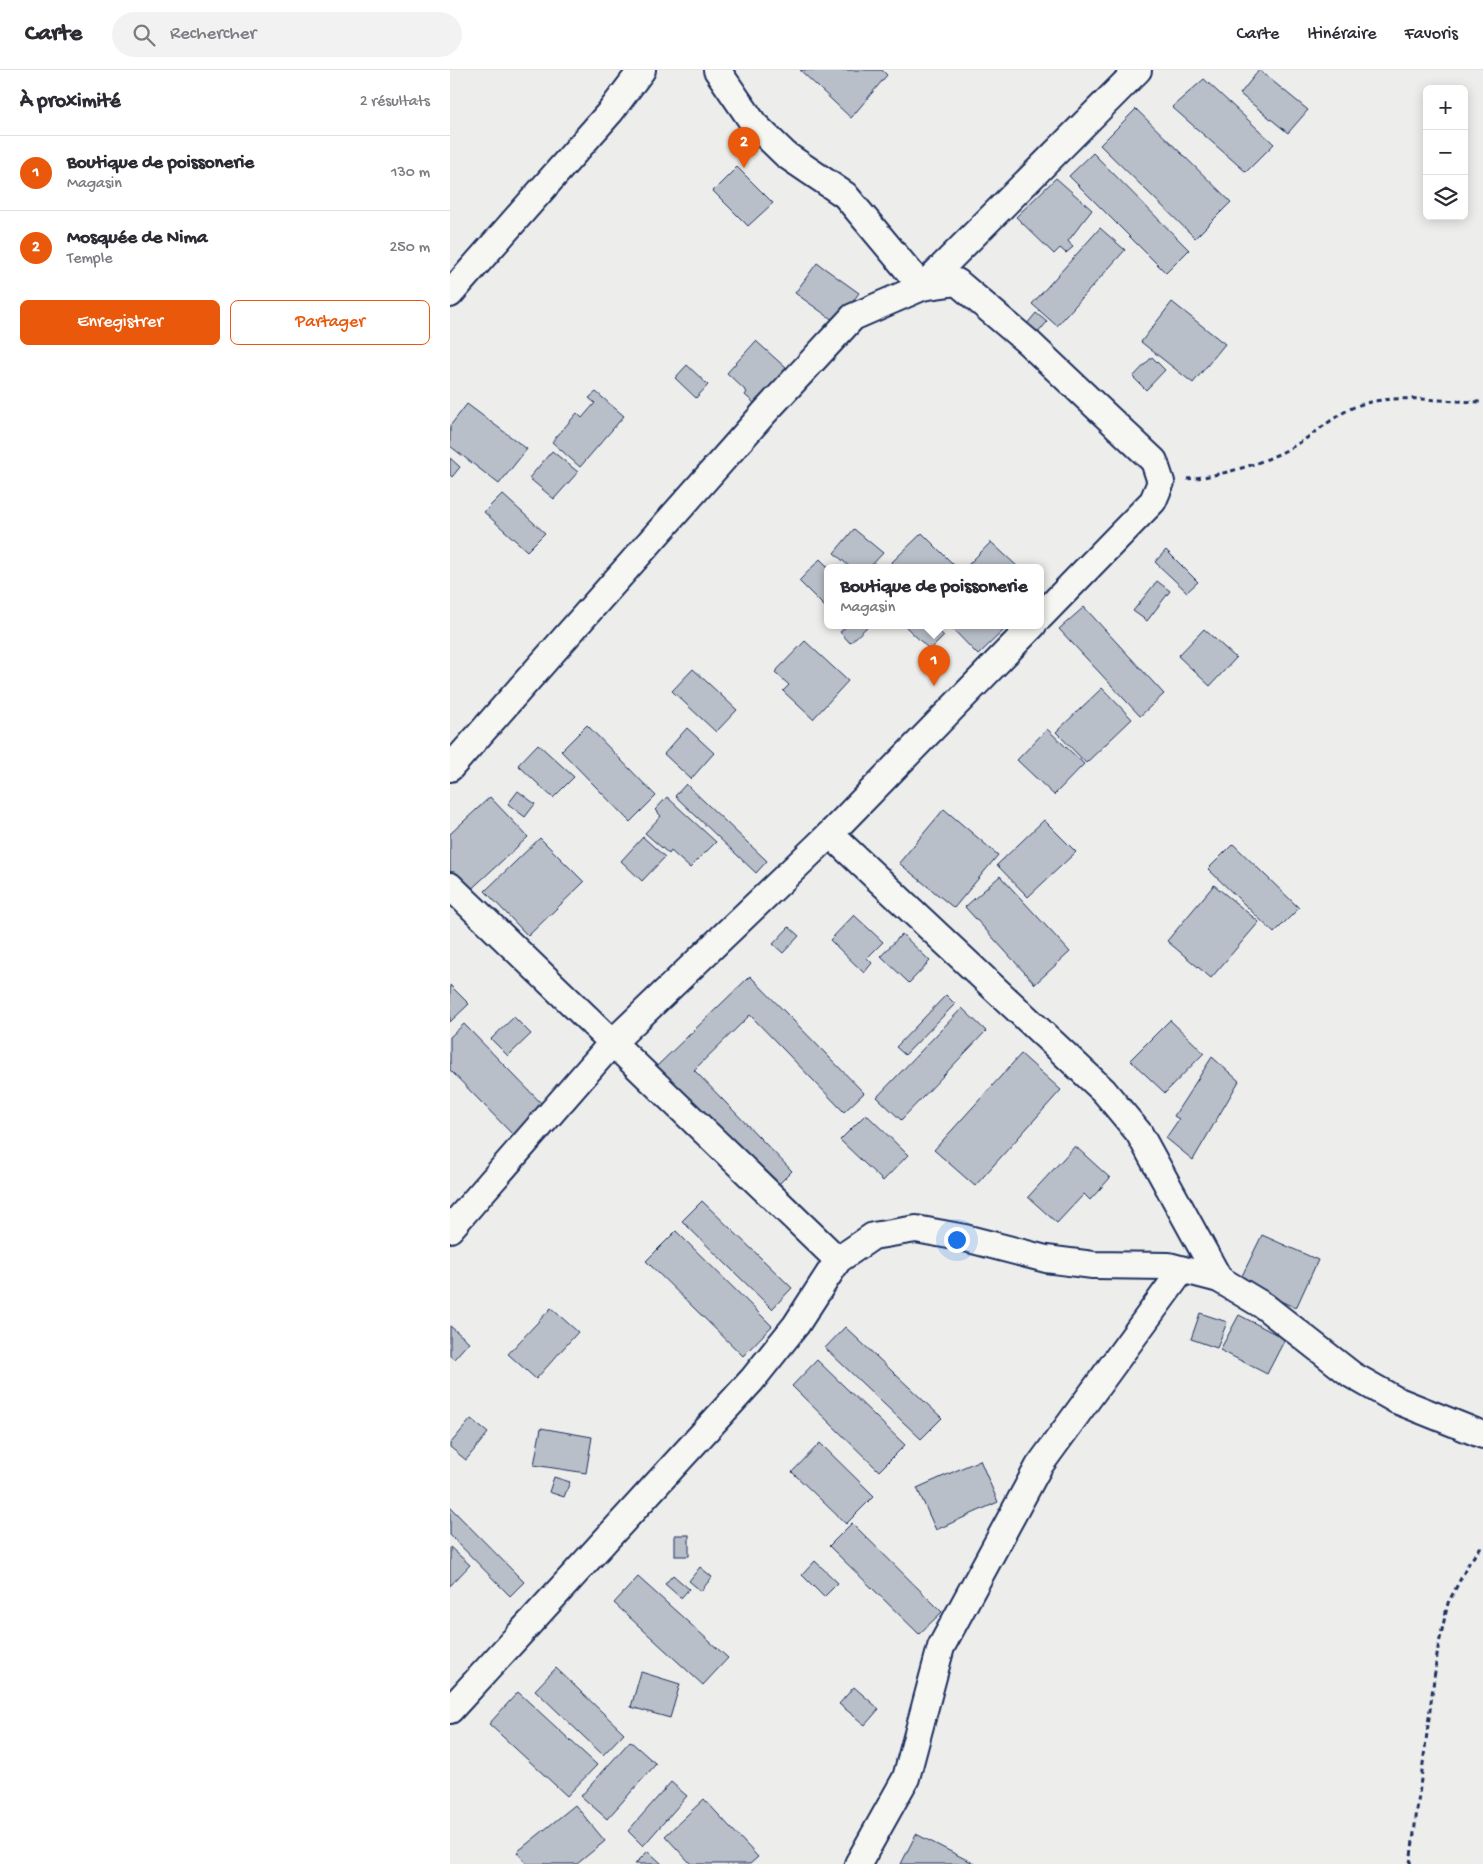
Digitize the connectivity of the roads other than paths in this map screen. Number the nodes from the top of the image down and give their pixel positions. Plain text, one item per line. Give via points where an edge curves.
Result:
1 (642, 70) edge
2 (717, 70) edge
3 (1138, 70) edge
4 (922, 287) junction
5 (450, 294) edge
6 (1044, 613) edge
7 (1029, 629) edge
8 (450, 768) edge
9 (830, 834) junction
10 (450, 886) edge
11 (612, 1043) junction
12 (450, 1229) edge
13 (838, 1260) junction
14 (1182, 1270) junction
15 (1219, 1279) junction
16 (1483, 1435) edge
17 (450, 1710) edge
18 (858, 1864) edge

1 - 5 street via 611,112
2 - 4 street via 754,124 786,155 845,195
3 - 4 street
4 - 6 street via 957,282 1029,342 1154,461 1161,482 1153,501
4 - 8 street via 853,317 758,419
7 - 9 street
9 - 11 street
9 - 15 street via 1104,1091 1139,1133
10 - 11 street
11 - 12 street
11 - 13 street
13 - 14 street via 874,1236 916,1229 1046,1258 1093,1265 1169,1266
13 - 17 street via 796,1325 752,1380
14 - 15 street
14 - 18 street via 1029,1484 941,1647 906,1778
15 - 16 street via 1264,1306 1352,1375 1396,1400

